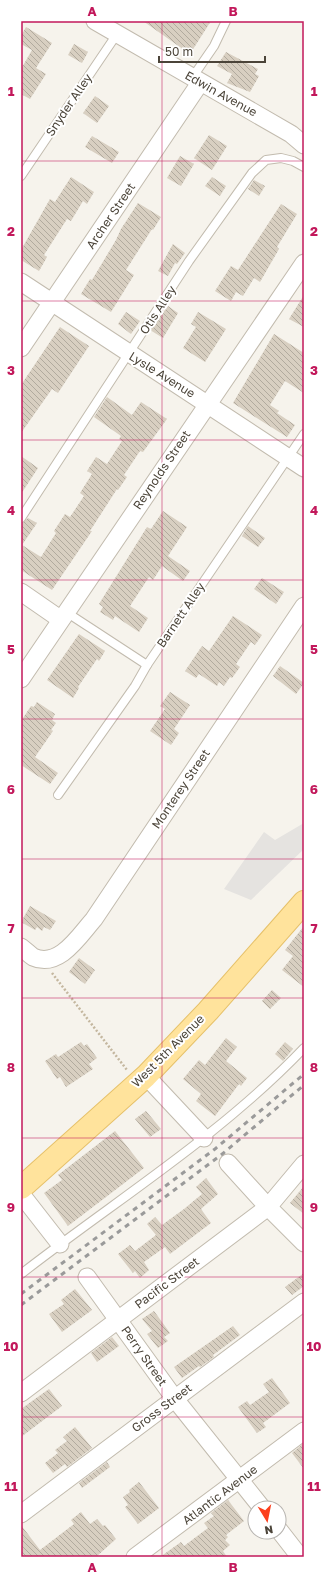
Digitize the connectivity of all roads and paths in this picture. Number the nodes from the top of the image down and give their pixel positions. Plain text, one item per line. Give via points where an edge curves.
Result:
1 (95, 21) edge
2 (226, 21) edge
3 (117, 34) junction
4 (196, 80) junction
5 (304, 146) edge
6 (304, 167) edge
7 (21, 176) edge
8 (304, 263) edge
9 (21, 282) edge
10 (52, 304) junction
11 (21, 348) edge
12 (129, 354) junction
13 (207, 404) junction
14 (304, 434) edge
15 (289, 458) junction
16 (304, 468) edge
17 (21, 518) edge
18 (21, 592) edge
19 (304, 606) edge
20 (63, 615) junction
21 (147, 665) junction
22 (21, 679) edge
23 (58, 795) dead end
24 (304, 902) edge
25 (21, 947) edge
26 (46, 960) junction
27 (304, 1048) edge
28 (141, 1079) junction
29 (204, 1138) junction
30 (228, 1163) dead end
31 (304, 1164) edge
32 (21, 1188) edge
33 (21, 1194) edge
34 (268, 1207) junction
35 (304, 1243) edge
36 (60, 1244) junction
37 (21, 1274) edge
38 (87, 1277) dead end
39 (304, 1302) edge
40 (118, 1320) junction
41 (21, 1393) edge
42 (174, 1399) junction
43 (304, 1431) edge
44 (240, 1480) junction
45 (256, 1500) edge
46 (21, 1514) edge
47 (287, 1540) edge
48 (300, 1555) edge
49 (135, 1557) edge

1 - 3 street, Edwin Avenue
2 - 4 lane
3 - 4 street, Edwin Avenue
3 - 7 lane, Snyder Alley
4 - 5 street, Edwin Avenue via 292,134
4 - 10 street, Archer Street
6 - 12 lane, Otis Alley via 281,158 266,160 252,173 189,261
8 - 13 street, Reynolds Street
9 - 10 street, Lysle Avenue
10 - 11 street, Archer Street
10 - 12 street, Lysle Avenue
12 - 13 street, Lysle Avenue
12 - 17 lane, Otis Alley
13 - 15 street, Lysle Avenue
13 - 20 street, Reynolds Street
14 - 15 lane, Barnett Alley
15 - 16 street, Lysle Avenue
15 - 21 lane, Barnett Alley
18 - 20 street
19 - 26 street, Monterey Street via 94,919 61,955
20 - 21 lane
20 - 22 street, Reynolds Street
21 - 23 lane, Barnett Alley
24 - 28 main road, West 5th Avenue via 208,1011
25 - 26 street via 33,956
26 - 28 path via 54,977
27 - 29 lane via 276,1078
28 - 29 street
28 - 32 main road, West 5th Avenue
29 - 36 lane
30 - 34 street
31 - 34 street, Pacific Street
33 - 36 street
34 - 35 street
34 - 40 street, Pacific Street
36 - 37 lane
38 - 40 street, Perry Street
39 - 42 street, Gross Street
40 - 41 street, Pacific Street
40 - 42 street, Perry Street
42 - 44 street, Perry Street
42 - 46 street, Gross Street
43 - 44 street, Atlantic Avenue
44 - 45 street, Perry Street
44 - 49 street, Atlantic Avenue
47 - 48 street

